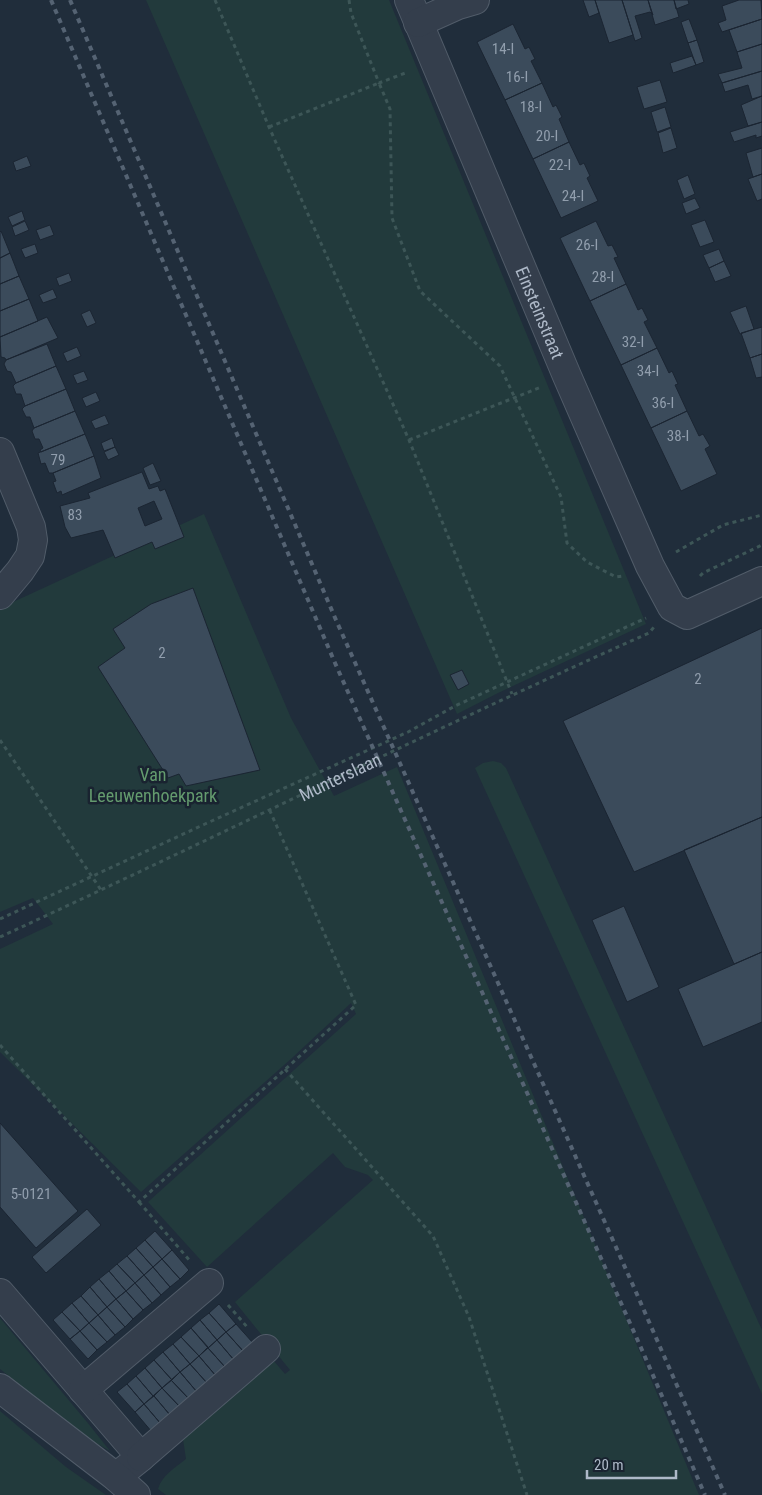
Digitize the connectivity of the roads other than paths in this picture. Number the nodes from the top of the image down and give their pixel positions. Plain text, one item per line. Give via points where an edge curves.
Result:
1 (475, 0) edge
2 (413, 11) edge
3 (0, 452) edge
4 (762, 581) edge
5 (0, 595) edge
6 (209, 1283) dead end
7 (0, 1293) edge
8 (266, 1349) dead end
9 (0, 1388) edge
10 (83, 1390) junction
11 (141, 1457) junction
12 (126, 1486) edge

1 - 2 street
2 - 4 street, Einsteinstraat via 566,376 650,566 679,611
3 - 5 street via 31,527 33,540 30,556
6 - 10 street
7 - 10 street
8 - 11 street
9 - 12 street
10 - 11 street
11 - 12 street

